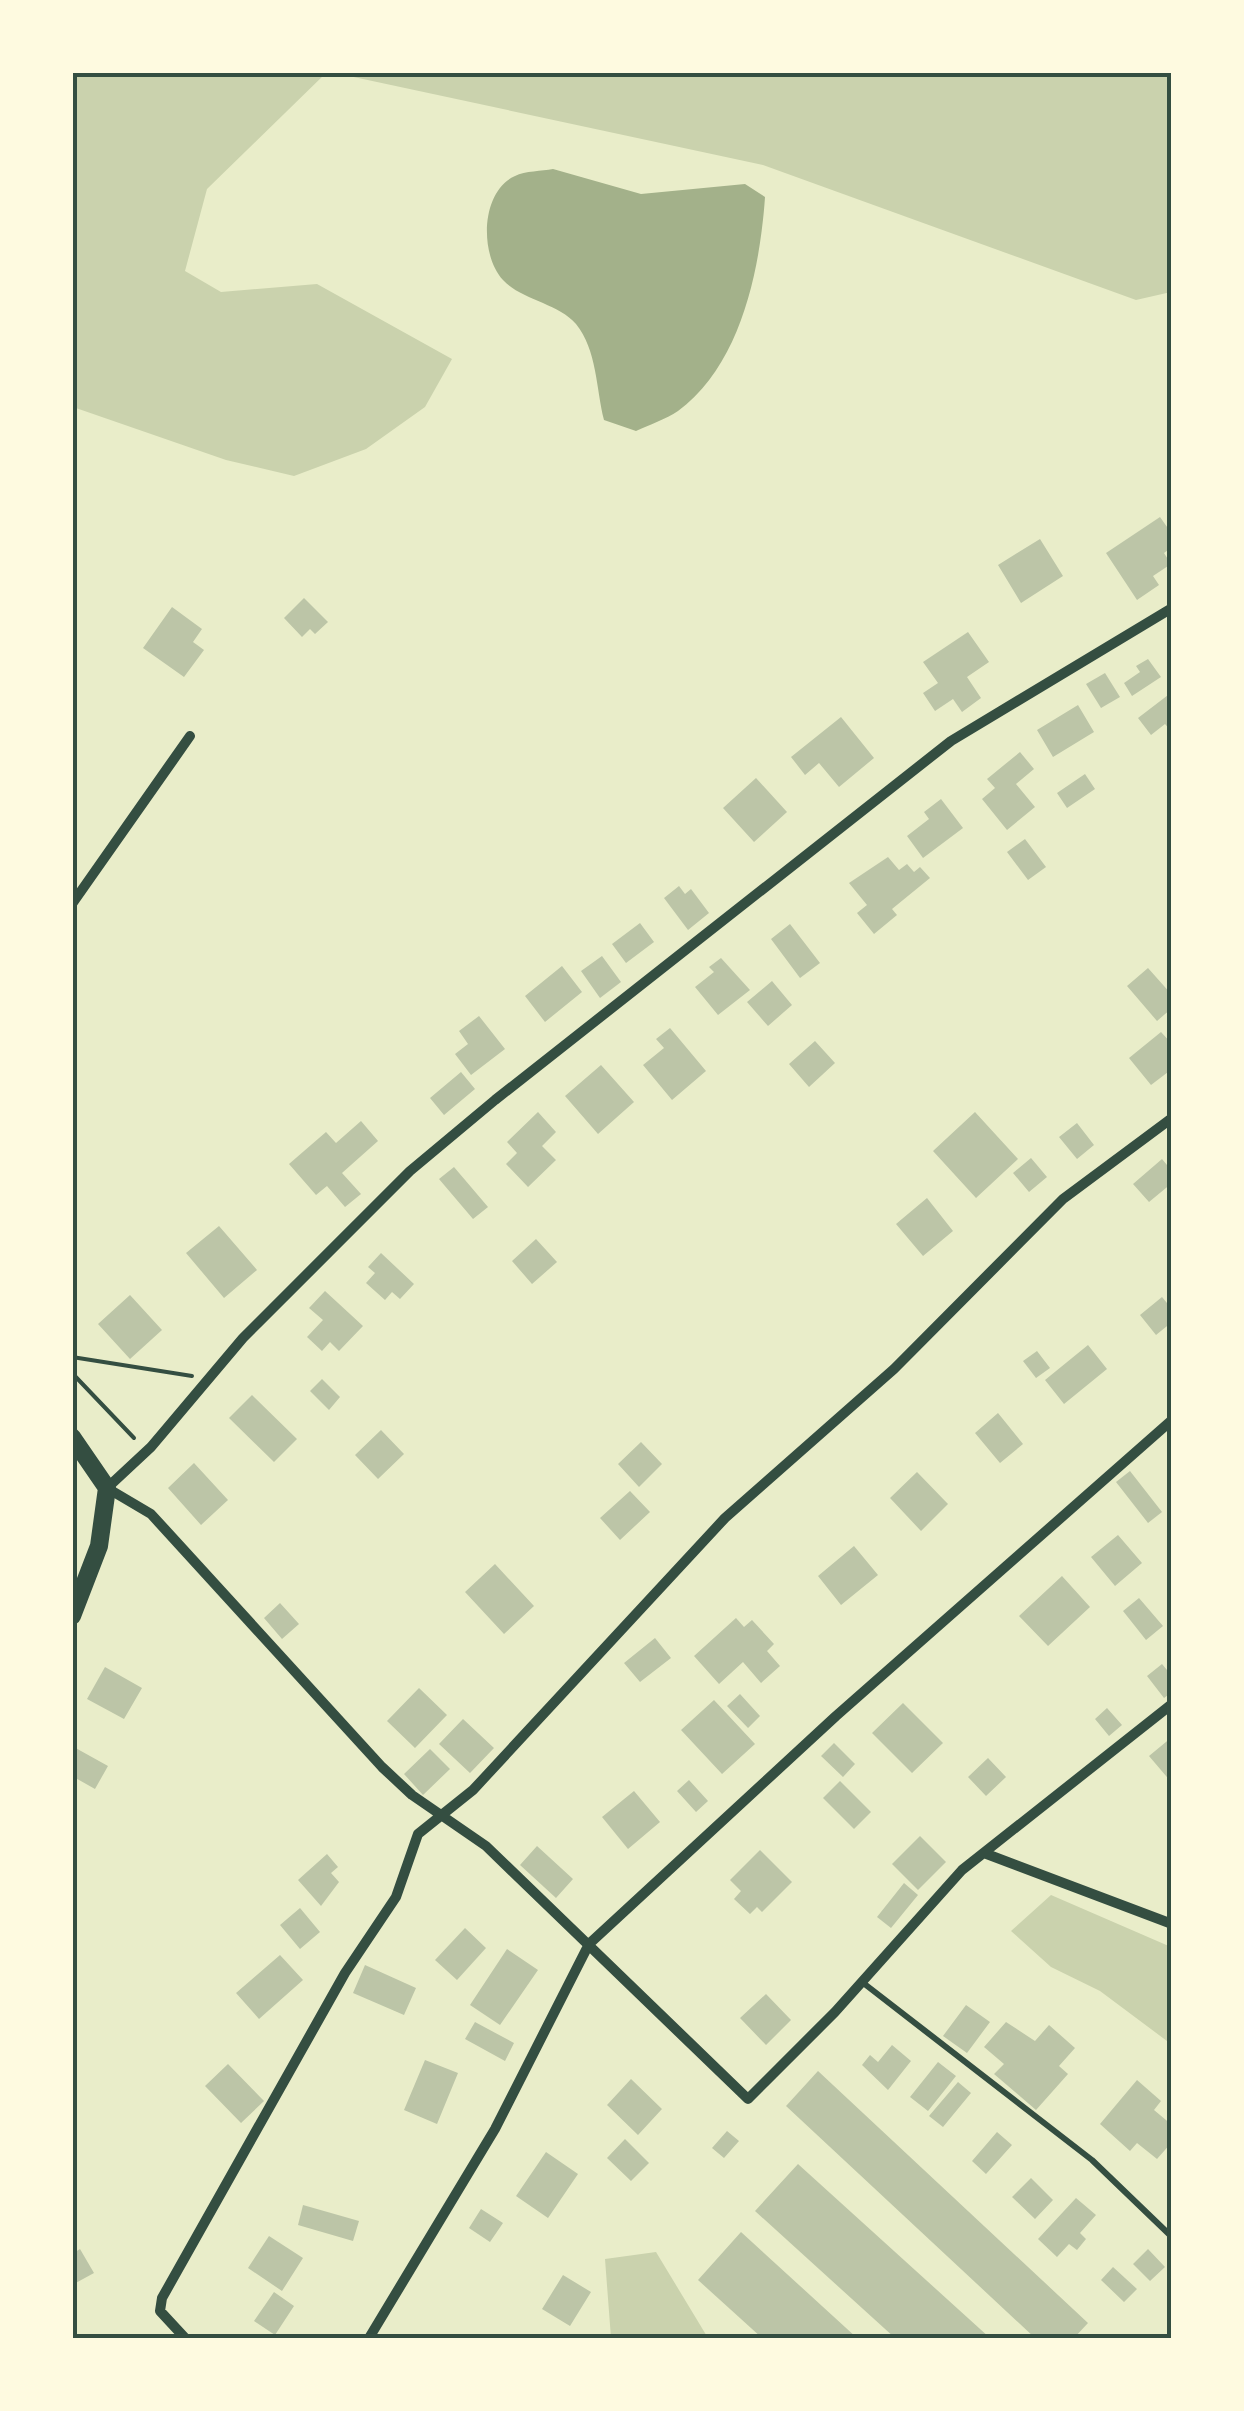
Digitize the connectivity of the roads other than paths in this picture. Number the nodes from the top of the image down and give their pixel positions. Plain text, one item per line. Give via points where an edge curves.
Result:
1 (1172, 608) edge
2 (190, 736) dead end
3 (72, 904) edge
4 (1172, 1118) edge
5 (1172, 1420) edge
6 (72, 1437) edge
7 (107, 1488) junction
8 (72, 1616) edge
9 (1172, 1704) edge
10 (440, 1816) junction
11 (984, 1853) junction
12 (1172, 1924) edge
13 (588, 1944) junction
14 (862, 1982) junction
15 (1172, 2237) edge
16 (185, 2338) edge
17 (369, 2338) edge

1 - 7 street via 951,741 480,1112 410,1171 243,1338 151,1447
2 - 3 street
4 - 10 street via 1063,1199 894,1369 725,1518 473,1790
5 - 13 street
6 - 7 main road
7 - 8 main road via 99,1546
7 - 10 street via 151,1514 382,1767
9 - 11 street
10 - 13 street via 486,1846
10 - 16 street via 418,1834 396,1897 162,2298 160,2311
11 - 12 street
11 - 14 street
13 - 14 street via 748,2099
13 - 17 street via 495,2130
14 - 15 lane via 1092,2160

